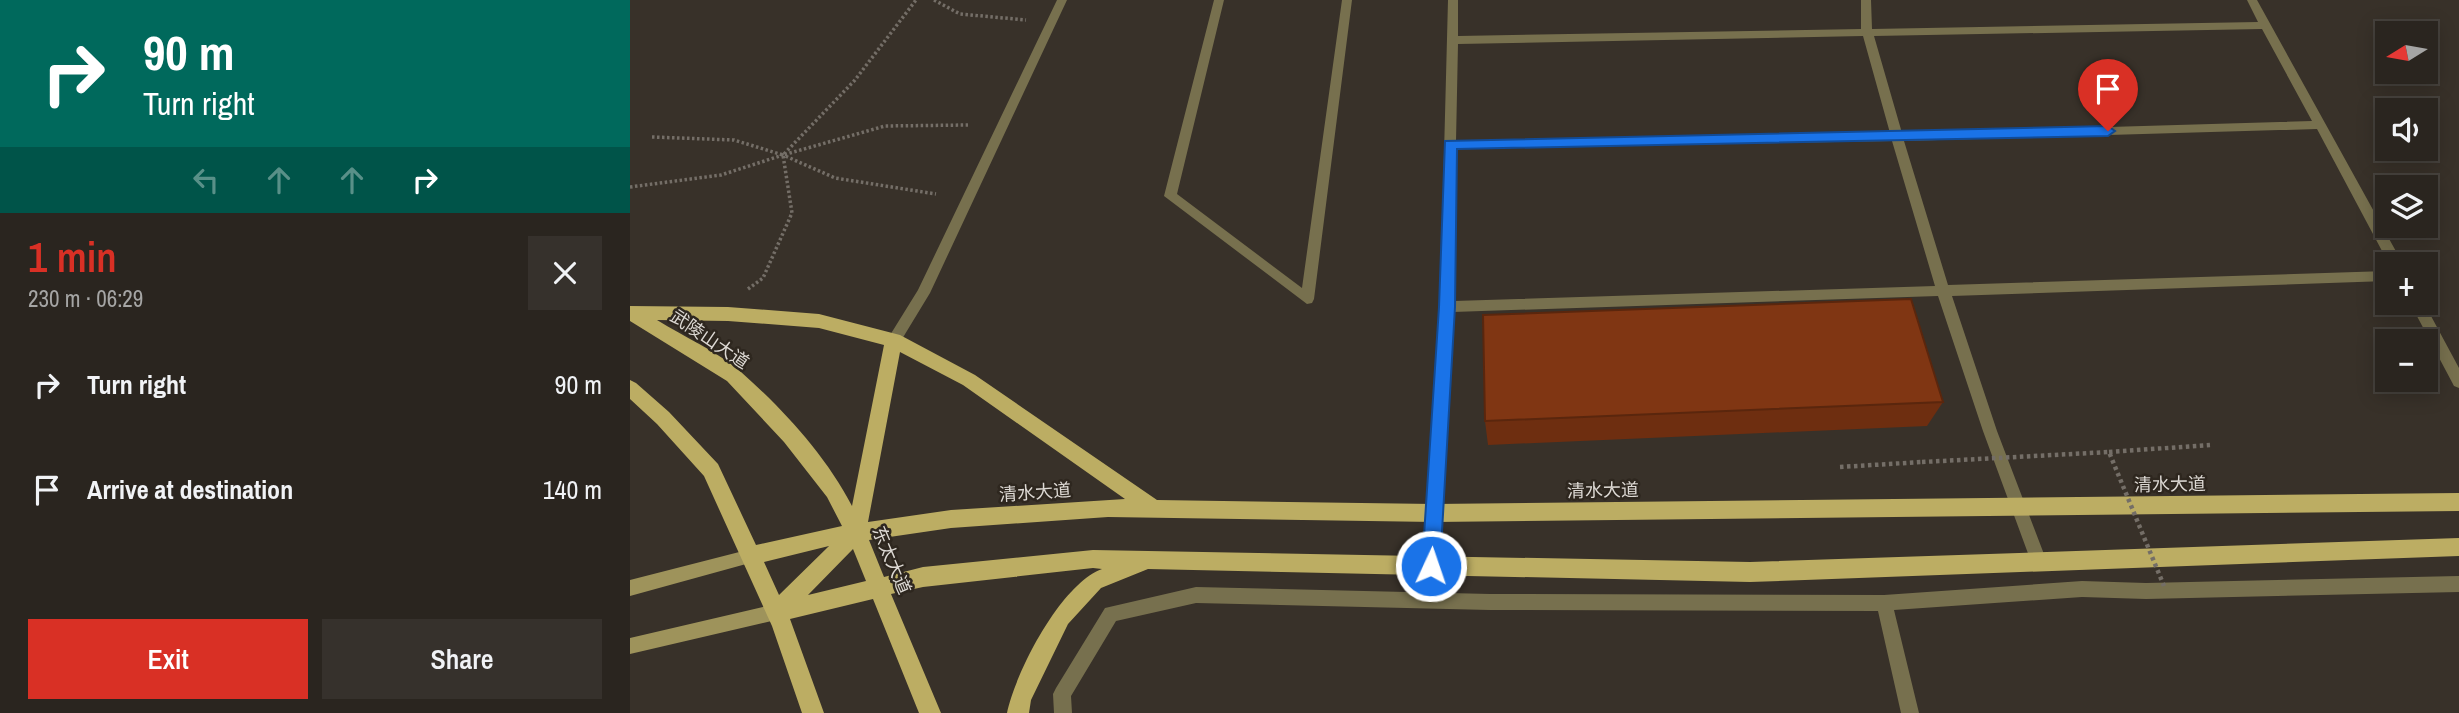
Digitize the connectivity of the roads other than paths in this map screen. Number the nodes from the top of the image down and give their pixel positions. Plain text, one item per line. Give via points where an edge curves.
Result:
1 (1062, 0) edge
2 (1219, 0) edge
3 (1347, 0) edge
4 (1453, 0) edge
5 (1867, 0) edge
6 (2252, 0) edge
7 (2265, 25) junction
8 (1867, 32) junction
9 (1452, 40) junction
10 (2320, 125) junction
11 (1897, 137) junction
12 (1450, 145) junction
13 (2389, 252) edge
14 (2375, 276) edge
15 (1942, 291) junction
16 (1447, 307) junction
17 (630, 312) edge
18 (2423, 315) edge
19 (894, 340) junction
20 (2459, 382) edge
21 (630, 388) edge
22 (791, 436) joint
23 (2459, 502) edge
24 (2017, 506) junction
25 (1154, 509) junction
26 (1434, 513) junction
27 (856, 533) junction
28 (2459, 547) edge
29 (751, 556) junction
30 (1150, 560) junction
31 (2039, 562) junction
32 (1431, 566) junction
33 (2459, 584) edge
34 (630, 588) edge
35 (879, 588) junction
36 (1884, 603) junction
37 (776, 612) junction
38 (630, 646) edge
39 (813, 713) edge
40 (930, 713) edge
41 (1017, 713) edge
42 (1063, 713) edge
43 (1910, 713) edge

1 - 19 street via 923,293
2 - 3 street via 1170,196 1307,299
4 - 9 street
5 - 8 street
6 - 7 street
7 - 8 street
7 - 10 street
8 - 9 street
8 - 11 street
9 - 12 street
10 - 11 street
10 - 13 street
11 - 12 street
11 - 15 street
12 - 16 street
14 - 15 street
15 - 16 street
15 - 24 street
16 - 26 street
17 - 19 main road via 820,321
17 - 22 main road, 武陵山大道 via 733,376
18 - 20 street
19 - 25 main road via 969,380
19 - 27 main road
21 - 29 main road via 711,471
22 - 27 main road, 东太大道 via 834,491
23 - 24 main road, 清水大道
24 - 26 main road, 清水大道
24 - 31 street
25 - 26 main road, 清水大道
25 - 27 main road, 清水大道 via 951,519
26 - 32 street
27 - 29 main road, 清水大道
27 - 35 main road, 东太大道
27 - 37 main road
28 - 31 main road
29 - 34 main road
29 - 37 main road
30 - 32 main road
30 - 35 main road via 1093,559 923,577
30 - 41 main road via 1094,581 1061,617
31 - 32 main road via 1750,572
33 - 36 street via 2082,589
35 - 37 main road
35 - 40 main road, 东太大道
36 - 42 street via 1196,595 1111,614 1062,694
36 - 43 street
37 - 38 main road
37 - 39 main road

